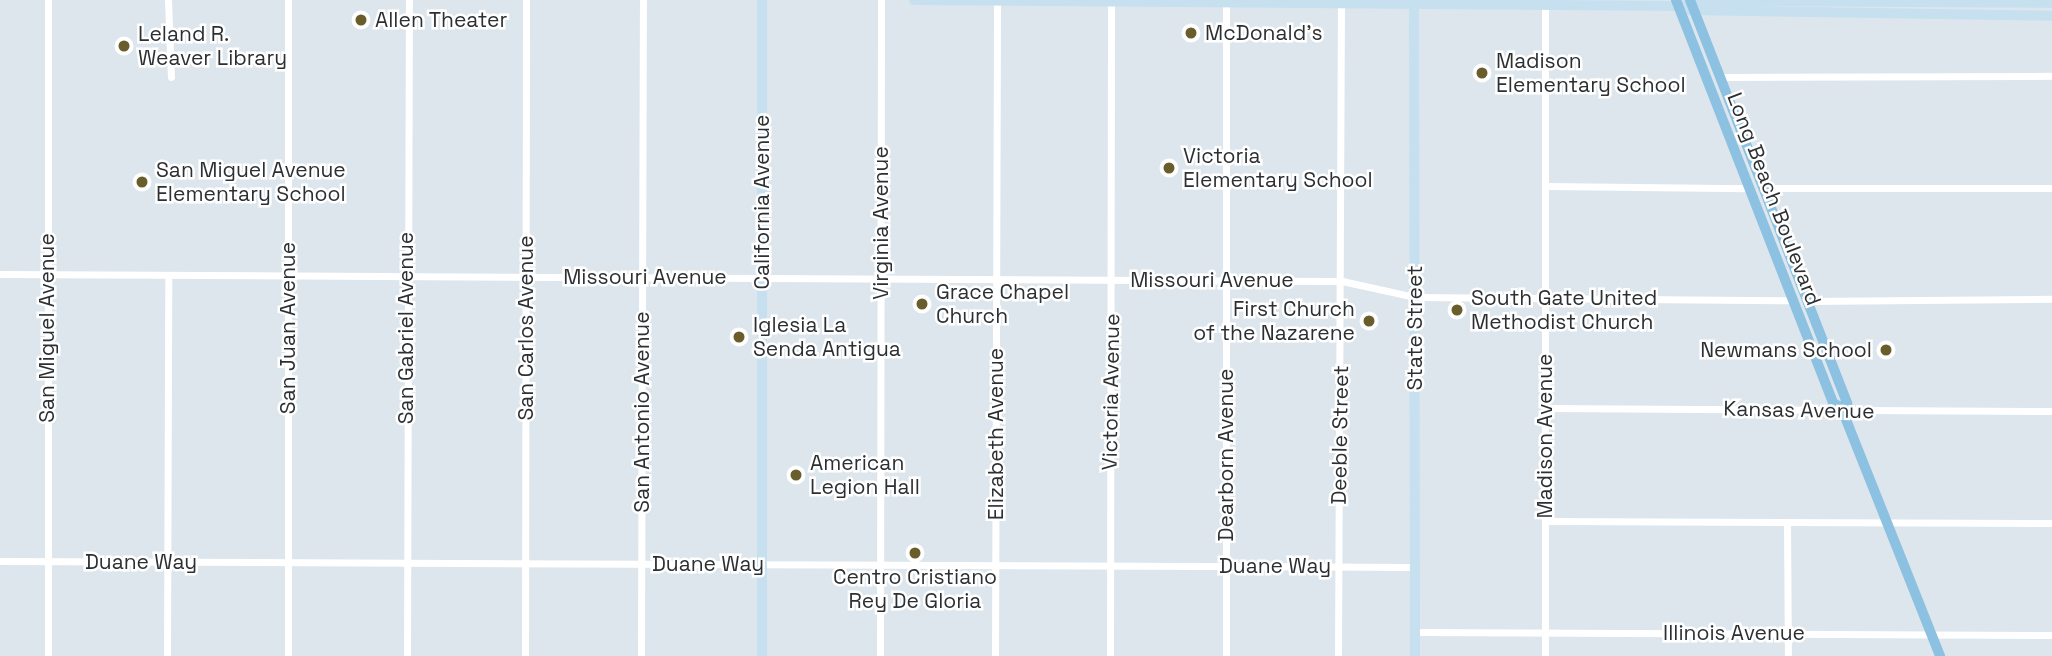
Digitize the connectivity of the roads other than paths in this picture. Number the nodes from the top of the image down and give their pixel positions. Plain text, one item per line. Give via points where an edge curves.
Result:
1 (48, 0) edge
2 (168, 0) edge
3 (288, 0) edge
4 (409, 0) edge
5 (526, 0) edge
6 (643, 0) edge
7 (762, 0) edge
8 (881, 0) edge
9 (914, 0) edge
10 (970, 1) edge
11 (1753, 1) edge
12 (1851, 1) edge
13 (1949, 1) edge
14 (997, 2) edge
15 (1111, 2) junction
16 (1414, 2) edge
17 (2049, 2) edge
18 (1226, 3) junction
19 (1677, 3) edge
20 (1340, 4) junction
21 (1545, 5) junction
22 (1692, 5) edge
23 (1949, 16) junction
24 (2052, 16) edge
25 (2052, 76) edge
26 (172, 77) dead end
27 (1720, 77) junction
28 (1545, 186) junction
29 (1749, 188) junction
30 (1763, 188) junction
31 (2052, 188) edge
32 (0, 274) edge
33 (46, 274) junction
34 (168, 275) junction
35 (288, 275) junction
36 (406, 276) junction
37 (643, 276) junction
38 (527, 277) junction
39 (762, 278) junction
40 (881, 279) junction
41 (995, 279) junction
42 (1112, 280) junction
43 (1227, 280) junction
44 (1342, 281) junction
45 (1545, 296) junction
46 (1415, 297) junction
47 (2052, 299) edge
48 (1793, 300) junction
49 (1807, 301) junction
50 (1545, 408) junction
51 (1842, 410) junction
52 (2052, 411) edge
53 (1546, 521) junction
54 (1787, 522) junction
55 (1888, 522) junction
56 (2052, 523) edge
57 (0, 561) edge
58 (48, 561) junction
59 (168, 562) junction
60 (289, 562) junction
61 (406, 563) junction
62 (526, 563) junction
63 (641, 564) junction
64 (762, 564) junction
65 (881, 565) junction
66 (997, 565) junction
67 (1110, 566) junction
68 (1226, 566) junction
69 (1338, 566) junction
70 (1415, 567) junction
71 (1415, 632) junction
72 (1545, 633) junction
73 (1788, 633) junction
74 (1932, 634) junction
75 (2052, 635) edge
76 (48, 656) edge
77 (167, 656) edge
78 (288, 656) edge
79 (407, 656) edge
80 (526, 656) edge
81 (641, 656) edge
82 (762, 656) edge
83 (880, 656) edge
84 (995, 656) edge
85 (1110, 656) edge
86 (1226, 656) edge
87 (1338, 656) edge
88 (1415, 656) edge
89 (1545, 656) edge
90 (1788, 656) edge
91 (1940, 656) edge

1 - 33 street, San Miguel Avenue
2 - 26 street
3 - 35 street, San Juan Avenue
4 - 36 street, San Gabriel Avenue
5 - 38 street, San Carlos Avenue
6 - 37 street, San Antonio Avenue
7 - 39 main road, California Avenue
8 - 40 street, Virginia Avenue
9 - 10 main road
10 - 14 main road
11 - 12 main road
11 - 22 main road
12 - 13 main road
13 - 17 main road
13 - 23 street
14 - 15 main road
14 - 41 street, Elizabeth Avenue
15 - 18 main road
15 - 42 street, Victoria Avenue
16 - 20 main road
16 - 21 main road
16 - 46 main road, State Street
18 - 20 main road
18 - 43 street, Dearborn Avenue
19 - 21 main road
19 - 22 main road
19 - 29 main road, Long Beach Boulevard
20 - 44 street, Deeble Street
21 - 28 street, Madison Avenue
22 - 23 main road
22 - 27 main road, Long Beach Boulevard
23 - 24 main road
25 - 27 street
27 - 30 main road, Long Beach Boulevard
28 - 29 street
28 - 45 street, Madison Avenue
29 - 48 main road, Long Beach Boulevard
30 - 31 street
30 - 49 main road, Long Beach Boulevard
32 - 33 street, Missouri Avenue
33 - 34 street, Missouri Avenue
33 - 58 street, San Miguel Avenue
34 - 35 street, Missouri Avenue
34 - 59 street
35 - 36 street, Missouri Avenue
35 - 60 street, San Juan Avenue
36 - 38 street, Missouri Avenue
36 - 61 street, San Gabriel Avenue
37 - 38 street, Missouri Avenue
37 - 39 street, Missouri Avenue
37 - 63 street, San Antonio Avenue
38 - 62 street, San Carlos Avenue
39 - 40 street, Missouri Avenue
39 - 64 main road, California Avenue
40 - 41 street, Missouri Avenue
40 - 65 street, Virginia Avenue
41 - 42 street, Missouri Avenue
41 - 66 street, Elizabeth Avenue
42 - 43 street, Missouri Avenue
42 - 67 street, Victoria Avenue
43 - 44 street, Missouri Avenue
43 - 68 street, Dearborn Avenue
44 - 46 street, Missouri Avenue
44 - 69 street, Deeble Street
45 - 46 street, Missouri Avenue
45 - 48 street, Missouri Avenue
45 - 50 street, Madison Avenue
46 - 70 main road, State Street
47 - 49 street
48 - 51 main road, Long Beach Boulevard via 1833,403
49 - 51 main road, Long Beach Boulevard via 1847,403
50 - 51 street, Kansas Avenue
50 - 53 street, Madison Avenue
51 - 52 street, Kansas Avenue
51 - 55 main road, Long Beach Boulevard
53 - 54 street
53 - 72 street, Madison Avenue
54 - 55 street
54 - 73 street
55 - 56 street
55 - 74 main road, Long Beach Boulevard
57 - 58 street, Duane Way
58 - 59 street, Duane Way
58 - 76 street, San Miguel Avenue
59 - 60 street, Duane Way
59 - 77 street
60 - 61 street, Duane Way
60 - 78 street, San Juan Avenue
61 - 62 street, Duane Way
61 - 79 street, San Gabriel Avenue
62 - 63 street, Duane Way
62 - 80 street, San Carlos Avenue
63 - 64 street, Duane Way
63 - 81 street, San Antonio Avenue
64 - 65 street, Duane Way
64 - 82 main road, California Avenue
65 - 66 street, Duane Way
65 - 83 street, Virginia Avenue
66 - 67 street, Duane Way
66 - 84 street, Elizabeth Avenue
67 - 68 street, Duane Way
67 - 85 street, Victoria Avenue
68 - 69 street, Duane Way
68 - 86 street, Dearborn Avenue
69 - 70 street, Duane Way
69 - 87 street, Deeble Street
70 - 71 main road, State Street
71 - 72 street, Illinois Avenue
71 - 88 main road, State Street
72 - 73 street, Illinois Avenue
72 - 89 street, Madison Avenue
73 - 74 street, Illinois Avenue
73 - 90 street
74 - 75 street, Illinois Avenue
74 - 91 main road, Long Beach Boulevard

